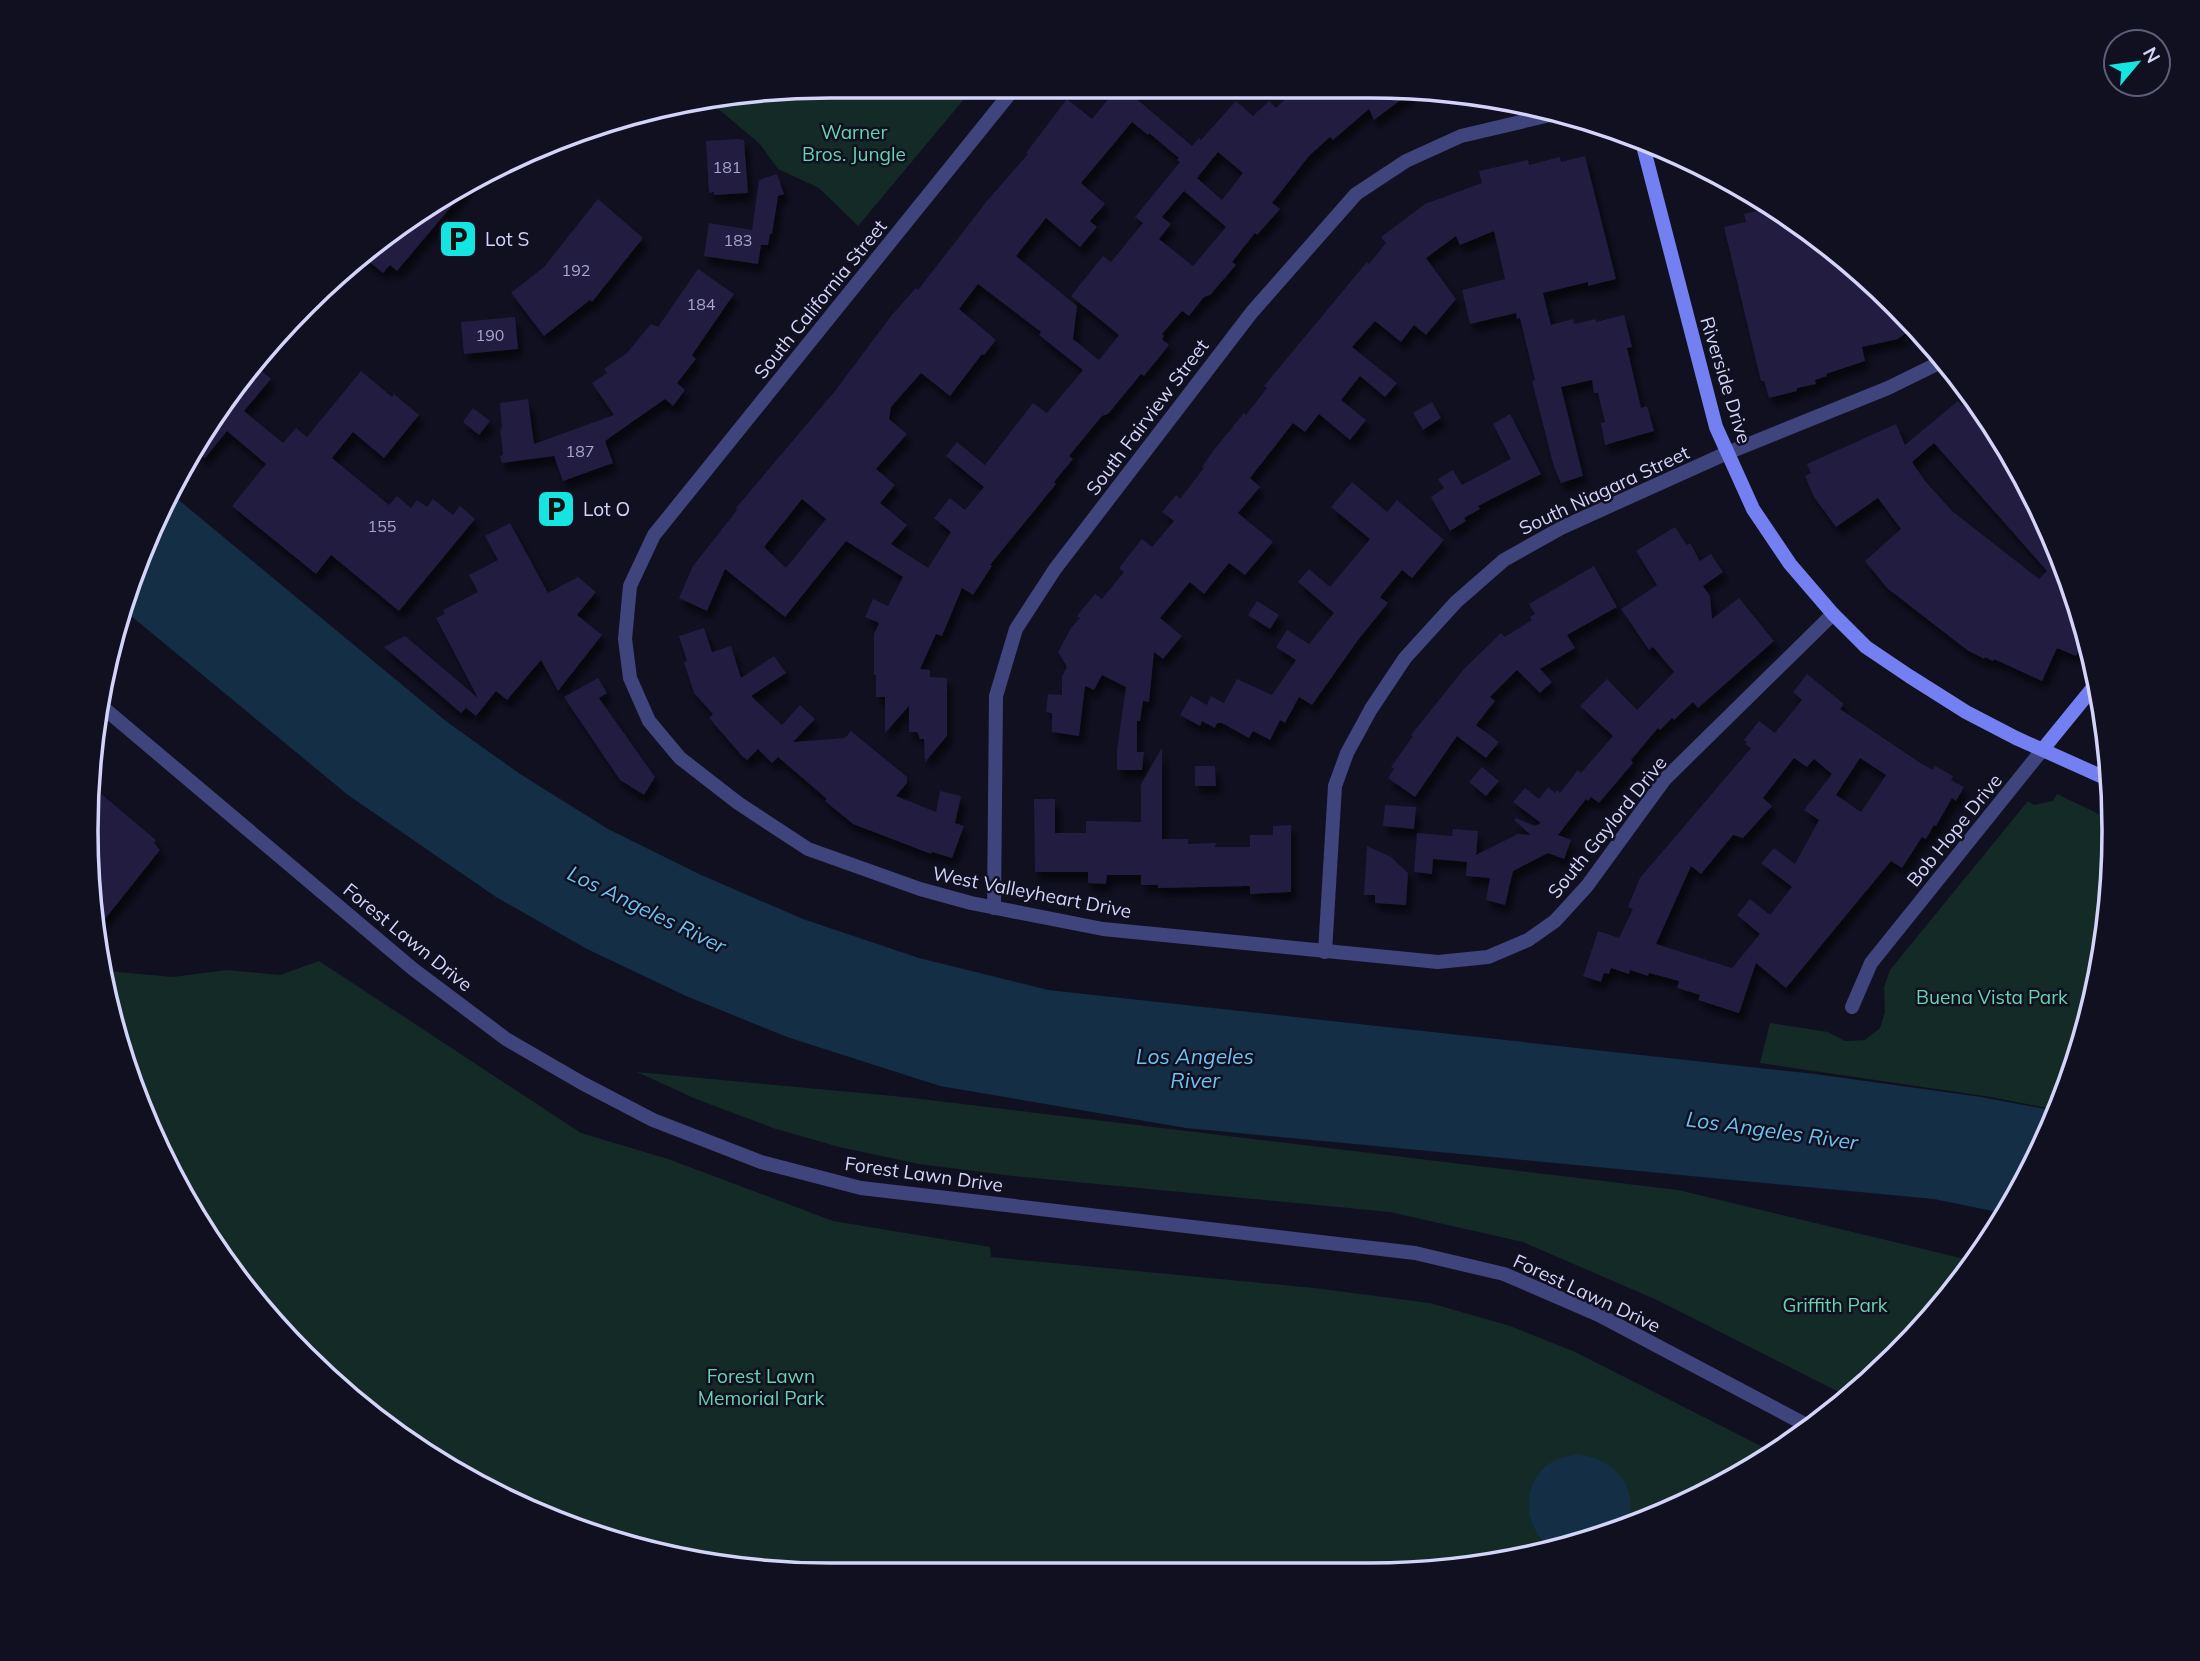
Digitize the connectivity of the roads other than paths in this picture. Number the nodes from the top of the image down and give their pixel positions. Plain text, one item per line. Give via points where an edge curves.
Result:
1 (1006, 98) edge
2 (1536, 118) edge
3 (1646, 152) edge
4 (1934, 365) edge
5 (1727, 453) junction
6 (654, 535) joint
7 (1833, 614) junction
8 (2089, 693) edge
9 (108, 712) edge
10 (2043, 749) junction
11 (2099, 775) edge
12 (994, 908) junction
13 (1325, 952) junction
14 (1488, 957) joint
15 (1852, 1007) dead end
16 (1801, 1422) edge

1 - 6 street, South California Street
2 - 12 street, South Fairview Street via 1461,136 1406,161 1356,194 1252,312 1055,569 1016,629 996,696
3 - 5 main road, Riverside Drive via 1704,387
4 - 5 street, South Niagara Street
5 - 7 main road, Riverside Drive via 1760,520
5 - 13 street, South Niagara Street via 1563,527 1504,560 1456,602 1405,658 1371,709 1335,786
6 - 12 street, West Valleyheart Drive via 630,586 625,639 630,678 639,700 649,721 680,758 808,849 920,889
7 - 10 main road, Riverside Drive via 1866,647 1909,676 1966,712
7 - 14 street, South Gaylord Drive via 1665,779 1587,886 1555,921 1528,940
8 - 10 main road, Bob Hope Drive
9 - 16 street, Forest Lawn Drive via 413,969 495,1031 653,1120 761,1162 861,1188 1415,1253 1504,1274 1599,1315
10 - 11 main road, Riverside Drive
10 - 15 street, Bob Hope Drive via 1871,963
12 - 13 street, West Valleyheart Drive via 1103,929
13 - 14 street, West Valleyheart Drive via 1438,962

